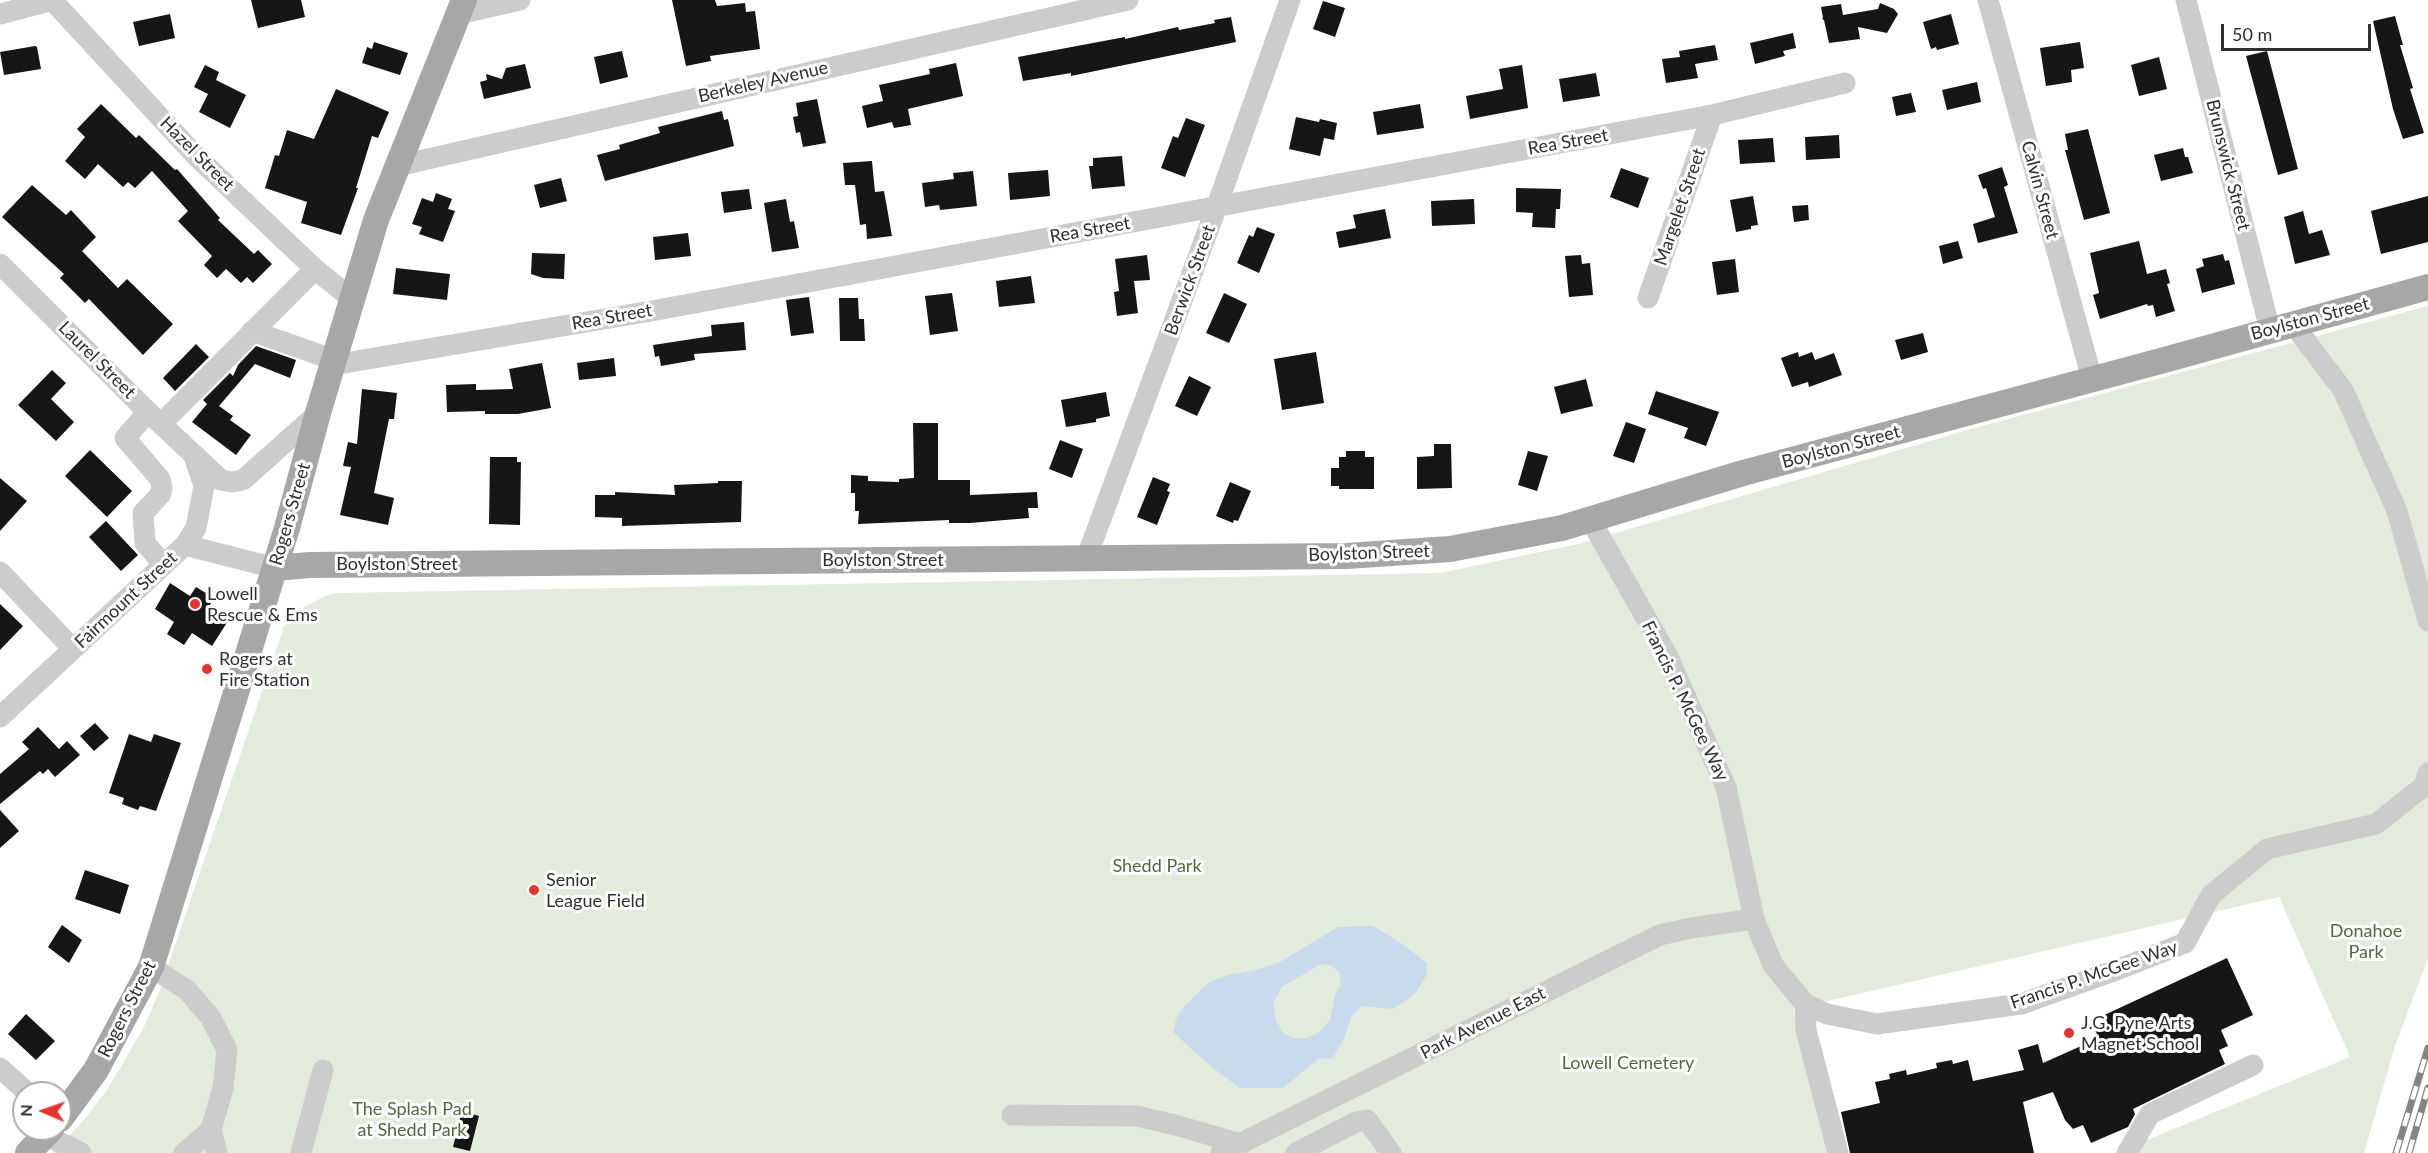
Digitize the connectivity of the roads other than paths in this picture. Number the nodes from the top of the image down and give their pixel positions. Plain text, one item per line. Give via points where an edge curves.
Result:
1 (52, 0) edge
2 (520, 0) edge
3 (1128, 0) edge
4 (1290, 0) edge
5 (1988, 0) edge
6 (2186, 0) edge
7 (461, 7) edge
8 (0, 14) edge
9 (1845, 83) dead end
10 (1712, 116) junction
11 (397, 166) junction
12 (1217, 206) junction
13 (0, 264) edge
14 (315, 269) junction
15 (2428, 287) edge
16 (1648, 298) dead end
17 (352, 299) junction
18 (2281, 327) junction
19 (252, 331) junction
20 (334, 362) junction
21 (2092, 379) junction
22 (318, 412) junction
23 (154, 418) junction
24 (194, 456) junction
25 (1590, 519) junction
26 (185, 545) junction
27 (1086, 559) junction
28 (163, 564) junction
29 (275, 568) junction
30 (0, 572) edge
31 (2428, 621) edge
32 (73, 649) junction
33 (0, 717) edge
34 (2428, 773) edge
35 (1754, 919) junction
36 (151, 967) junction
37 (1805, 1004) junction
38 (2253, 1065) dead end
39 (0, 1068) edge
40 (323, 1070) dead end
41 (15, 1081) edge
42 (72, 1101) edge
43 (1012, 1115) dead end
44 (211, 1130) junction
45 (39, 1141) edge
46 (68, 1141) edge
47 (1241, 1144) junction
48 (28, 1153) edge
49 (81, 1153) edge
50 (184, 1153) edge
51 (217, 1153) edge
52 (301, 1153) edge
53 (1221, 1153) edge
54 (1296, 1153) edge
55 (1391, 1153) edge
56 (1838, 1153) edge
57 (2127, 1153) edge

1 - 8 street
1 - 14 street, Hazel Street via 195,155
2 - 7 street
3 - 11 street, Berkeley Avenue
4 - 12 street, Berwick Street
5 - 21 street, Calvin Street
6 - 18 street, Brunswick Street
7 - 11 main road, Rogers Street
9 - 10 street, Rea Street
10 - 12 street, Rea Street
10 - 16 street, Margelet Street
11 - 17 main road, Rogers Street
12 - 20 street, Rea Street via 669,308
12 - 27 street, Berwick Street
13 - 23 street, Laurel Street
14 - 17 street, Hazel Street
14 - 19 street
15 - 18 main road, Boylston Street
17 - 20 main road, Rogers Street
18 - 21 main road, Boylston Street
18 - 31 street via 2343,390 2397,511
19 - 20 street
19 - 23 street
20 - 22 main road, Rogers Street
21 - 25 main road, Boylston Street via 1743,473
22 - 24 street, Laurel Street via 243,480 221,480
22 - 29 main road, Rogers Street
23 - 24 street, Laurel Street
23 - 28 street via 124,438 160,479 160,495 143,513 145,543
24 - 26 street, Laurel Street via 204,486 196,528
25 - 27 main road, Boylston Street via 1450,549 1347,556
25 - 35 street, Francis P. McGee Way via 1667,655 1726,787
26 - 28 street, Fairmount Street
26 - 29 street, Fairmount Street
27 - 29 main road, Boylston Street
28 - 32 street, Fairmount Street
29 - 36 main road, Rogers Street
30 - 32 street
32 - 33 street, Fairmount Street
34 - 37 street, Francis P. McGee Way via 2424,786 2376,824 2267,849 2211,895 2185,943 2119,969 2021,1004 1877,1024 1827,1014
35 - 37 street, Francis P. McGee Way via 1773,965
35 - 47 street, Park Avenue East via 1660,935
36 - 42 main road, Rogers Street via 96,1070
36 - 44 street via 186,990 210,1018 227,1050 223,1088
37 - 56 street via 1806,1030
38 - 57 street via 2150,1114
39 - 41 street
40 - 52 street
43 - 47 street via 1137,1116
44 - 50 street
44 - 51 street
45 - 48 main road, Rogers Street
46 - 49 street
47 - 53 street, Park Avenue East
54 - 55 street via 1367,1120

